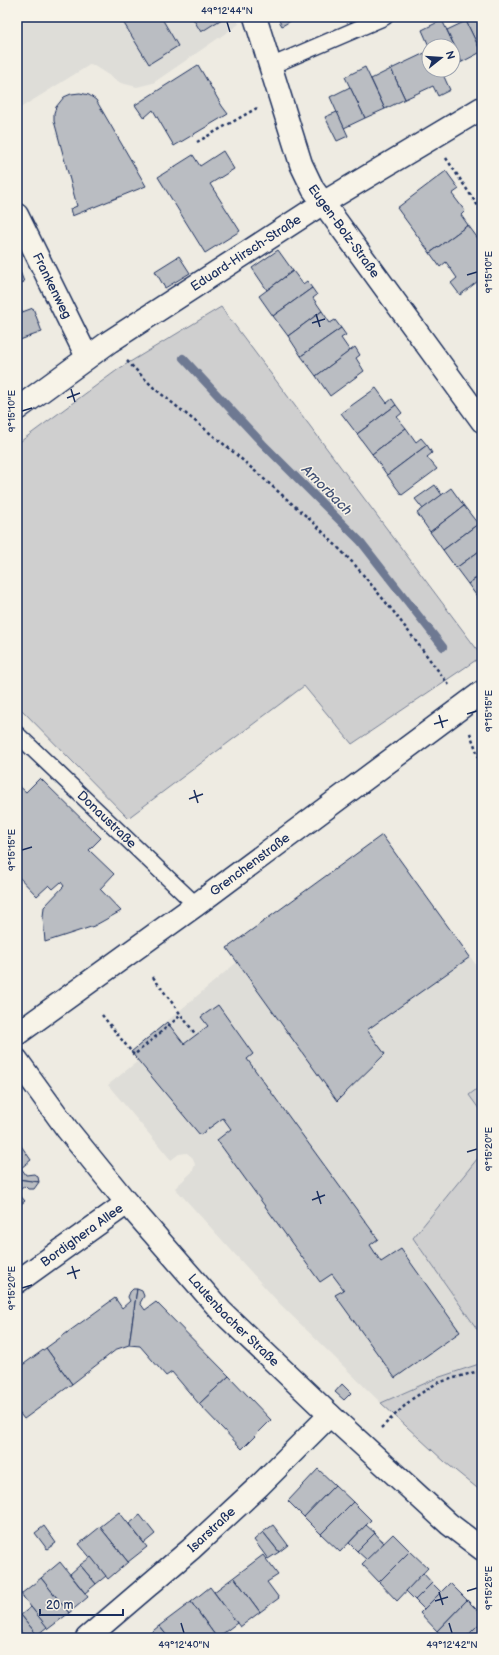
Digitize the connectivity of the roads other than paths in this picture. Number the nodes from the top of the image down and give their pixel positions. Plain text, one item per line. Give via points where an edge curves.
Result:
1 (255, 17) edge
2 (385, 17) edge
3 (271, 66) junction
4 (482, 108) edge
5 (323, 203) junction
6 (17, 215) edge
7 (87, 357) junction
8 (17, 409) edge
9 (482, 421) edge
10 (482, 692) edge
11 (17, 734) edge
12 (196, 906) junction
13 (17, 1034) edge
14 (17, 1060) edge
15 (127, 1203) junction
16 (17, 1282) edge
17 (330, 1415) junction
18 (482, 1549) edge
19 (87, 1638) edge

1 - 3 street, Eugen-Bolz-Straße
2 - 3 lane
3 - 5 street, Eugen-Bolz-Straße via 301,164 312,189
4 - 5 street, Eduard-Hirsch-Straße
5 - 7 street, Eduard-Hirsch-Straße
5 - 9 street, Eugen-Bolz-Straße
6 - 7 street, Frankenweg
7 - 8 street, Eduard-Hirsch-Straße
10 - 12 street, Grenchenstraße
11 - 12 lane, Donaustraße
12 - 13 street, Grenchenstraße
14 - 15 street, Lautenbacher Straße
15 - 16 street, Bordighera Allee
15 - 17 street, Lautenbacher Straße via 221,1311
17 - 18 street, Lautenbacher Straße via 450,1524
17 - 19 street, Isarstraße via 191,1549

